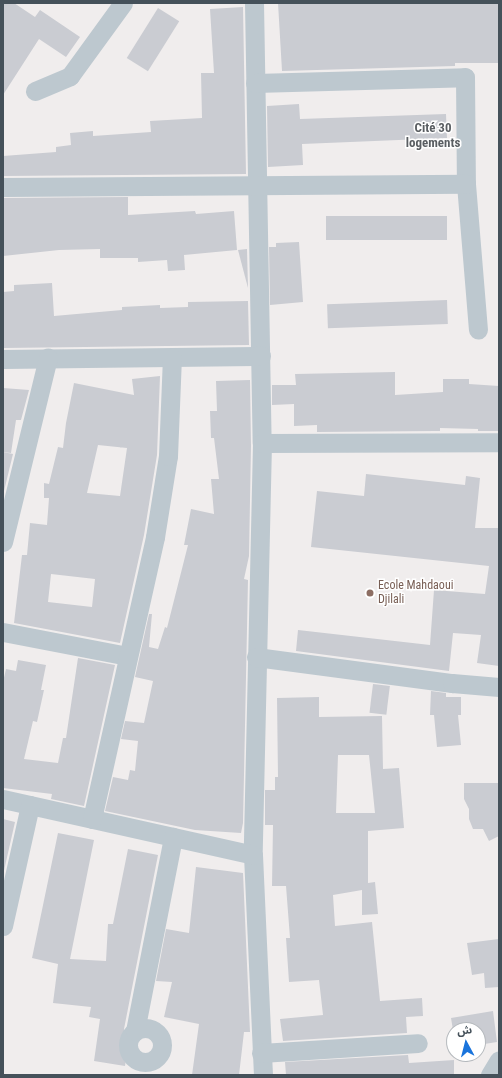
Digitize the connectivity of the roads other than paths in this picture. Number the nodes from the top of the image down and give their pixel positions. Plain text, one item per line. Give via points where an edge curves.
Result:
1 (123, 3) edge
2 (254, 3) edge
3 (255, 83) junction
4 (35, 91) dead end
5 (466, 184) junction
6 (258, 186) junction
7 (3, 187) edge
8 (478, 330) dead end
9 (261, 356) junction
10 (48, 357) junction
11 (172, 358) junction
12 (3, 359) edge
13 (262, 443) junction
14 (499, 443) edge
15 (3, 542) edge
16 (3, 632) edge
17 (128, 656) junction
18 (256, 657) junction
19 (499, 686) edge
20 (3, 799) edge
21 (30, 805) junction
22 (92, 819) junction
23 (172, 837) junction
24 (253, 855) junction
25 (3, 926) edge
26 (135, 1031) dead end
27 (418, 1042) dead end
28 (261, 1053) junction
29 (499, 1060) edge
30 (262, 1075) edge
31 (490, 1075) edge

1 - 4 street via 70,76
2 - 3 street
3 - 5 street via 465,77
3 - 6 street
5 - 6 street
5 - 8 street
6 - 7 street
6 - 9 street
9 - 11 street
9 - 13 street
10 - 11 street
10 - 12 street
10 - 15 street
11 - 17 street via 168,456 155,537
13 - 14 street
13 - 18 street
16 - 17 street
17 - 22 street
18 - 19 street
18 - 24 street
20 - 21 street
21 - 22 street
21 - 25 street
22 - 23 street
23 - 24 street
23 - 26 street
24 - 28 street
27 - 28 street
28 - 30 street
29 - 31 street

